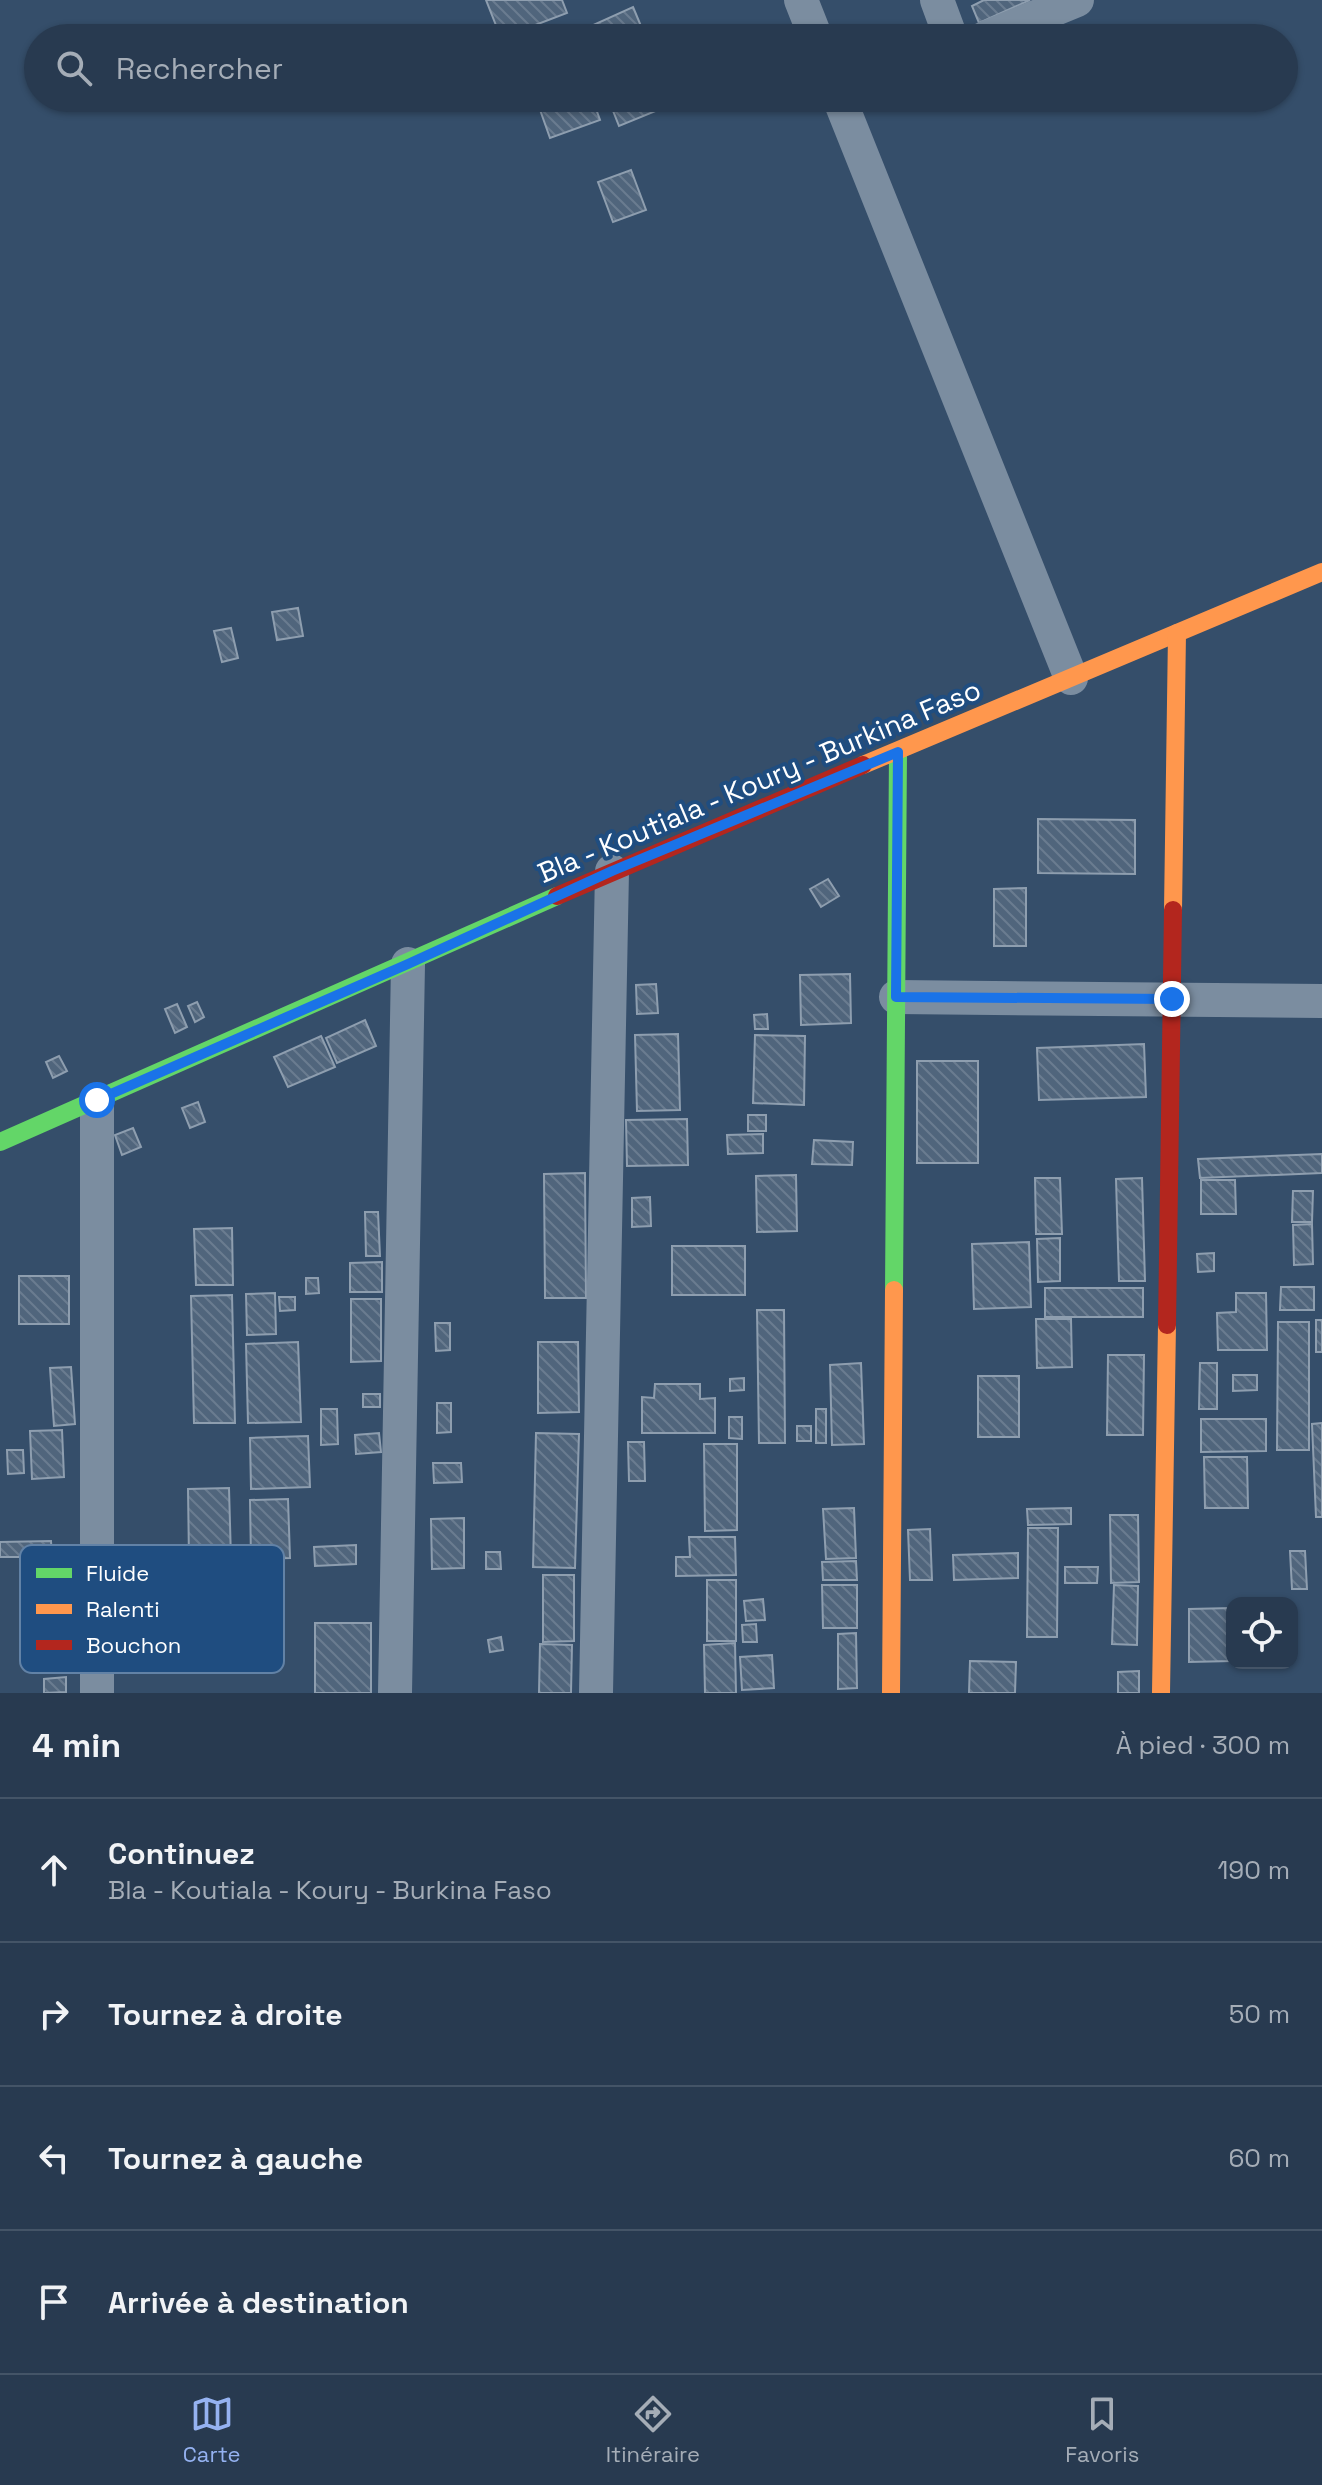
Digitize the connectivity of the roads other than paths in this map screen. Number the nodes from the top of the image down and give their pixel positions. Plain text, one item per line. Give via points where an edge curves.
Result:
1 (801, 0) edge
2 (937, 0) edge
3 (1077, 0) edge
4 (810, 24) edge
5 (946, 24) edge
6 (1019, 24) edge
7 (846, 112) edge
8 (1322, 572) edge
9 (1177, 633) junction
10 (1071, 678) junction
11 (898, 752) junction
12 (612, 871) junction
13 (408, 964) junction
14 (896, 997) junction
15 (1172, 999) junction
16 (1322, 1001) edge
17 (97, 1100) junction
18 (0, 1142) edge
19 (97, 1545) edge
20 (395, 1693) edge
21 (596, 1693) edge
22 (891, 1693) edge
23 (1161, 1693) edge

1 - 4 street
2 - 5 street
3 - 6 street
7 - 10 street
8 - 9 street, Bla - Koutiala - Koury - Burkina Faso
9 - 10 street, Bla - Koutiala - Koury - Burkina Faso
9 - 15 street
10 - 11 street, Bla - Koutiala - Koury - Burkina Faso
11 - 12 street, Bla - Koutiala - Koury - Burkina Faso
11 - 14 street
12 - 13 street, Bla - Koutiala - Koury - Burkina Faso
12 - 21 street
13 - 17 street, Bla - Koutiala - Koury - Burkina Faso
13 - 20 street
14 - 15 street
14 - 22 street
15 - 16 street
15 - 23 street
17 - 18 street, Bla - Koutiala - Koury - Burkina Faso
17 - 19 street

